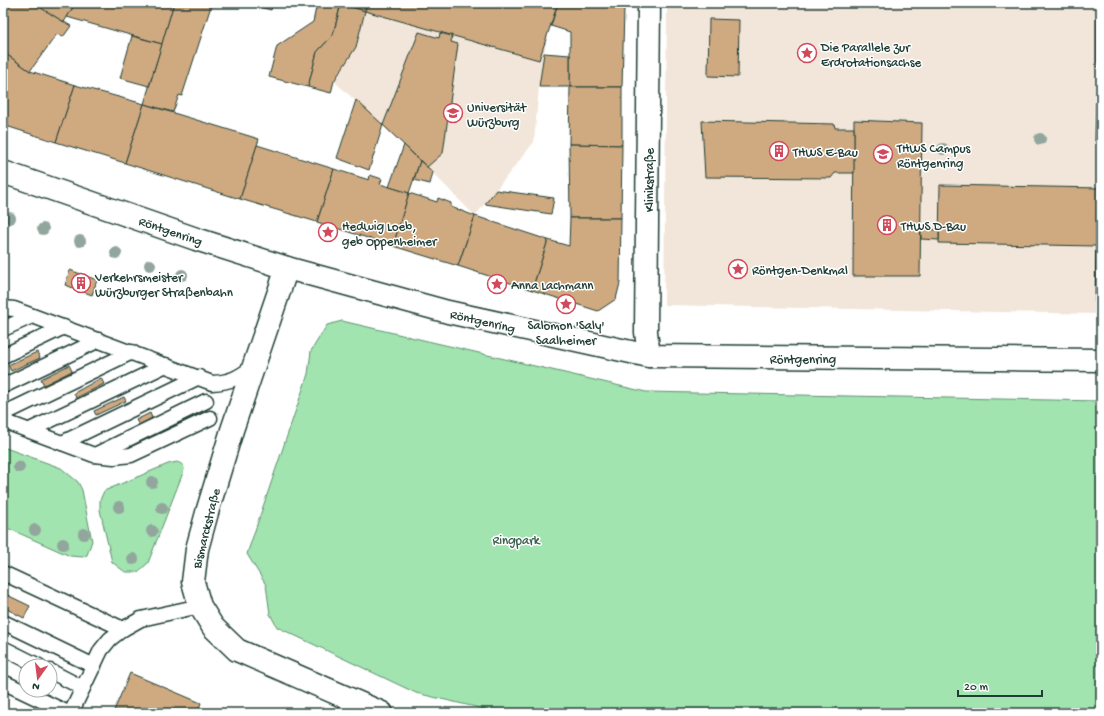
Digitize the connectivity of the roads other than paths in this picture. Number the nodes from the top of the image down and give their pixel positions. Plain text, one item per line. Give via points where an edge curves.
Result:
1 (648, 3) edge
2 (3, 172) edge
3 (286, 268) junction
4 (3, 308) edge
5 (32, 316) junction
6 (64, 327) junction
7 (3, 329) edge
8 (99, 340) junction
9 (132, 352) junction
10 (3, 356) edge
11 (649, 356) junction
12 (1101, 360) edge
13 (166, 365) junction
14 (254, 366) junction
15 (199, 377) junction
16 (212, 383) junction
17 (3, 386) edge
18 (206, 401) junction
19 (3, 414) edge
20 (210, 418) junction
21 (3, 421) edge
22 (30, 430) junction
23 (232, 430) junction
24 (62, 443) junction
25 (94, 455) junction
26 (3, 573) edge
27 (200, 606) junction
28 (3, 622) edge
29 (124, 629) junction
30 (3, 648) edge
31 (24, 658) edge
32 (94, 666) junction
33 (58, 675) edge
34 (3, 682) edge
35 (84, 688) junction
36 (69, 713) edge
37 (382, 713) edge

1 - 11 main road, Klinikstraße via 646,332
2 - 3 main road, Röntgenring
3 - 11 main road, Röntgenring via 448,312
3 - 14 main road, Bismarckstraße
4 - 5 lane
5 - 6 lane
5 - 7 lane
6 - 8 lane
6 - 10 lane
8 - 9 lane
8 - 17 lane
9 - 13 lane
9 - 19 lane
11 - 12 main road, Röntgenring
13 - 15 lane
13 - 22 lane
14 - 16 lane via 238,378
14 - 23 main road, Bismarckstraße
15 - 16 lane
15 - 24 lane
16 - 18 lane
18 - 20 lane
18 - 25 lane
20 - 23 lane
20 - 25 lane via 131,455
21 - 22 lane
22 - 24 lane
23 - 27 main road, Bismarckstraße via 197,549 192,582
24 - 25 lane
26 - 29 lane
27 - 29 lane via 141,619
27 - 37 main road, Bismarckstraße via 213,627 237,650
28 - 32 lane
29 - 32 lane via 110,639 101,650
30 - 31 lane
32 - 35 lane
33 - 35 lane
34 - 36 lane
35 - 36 lane

